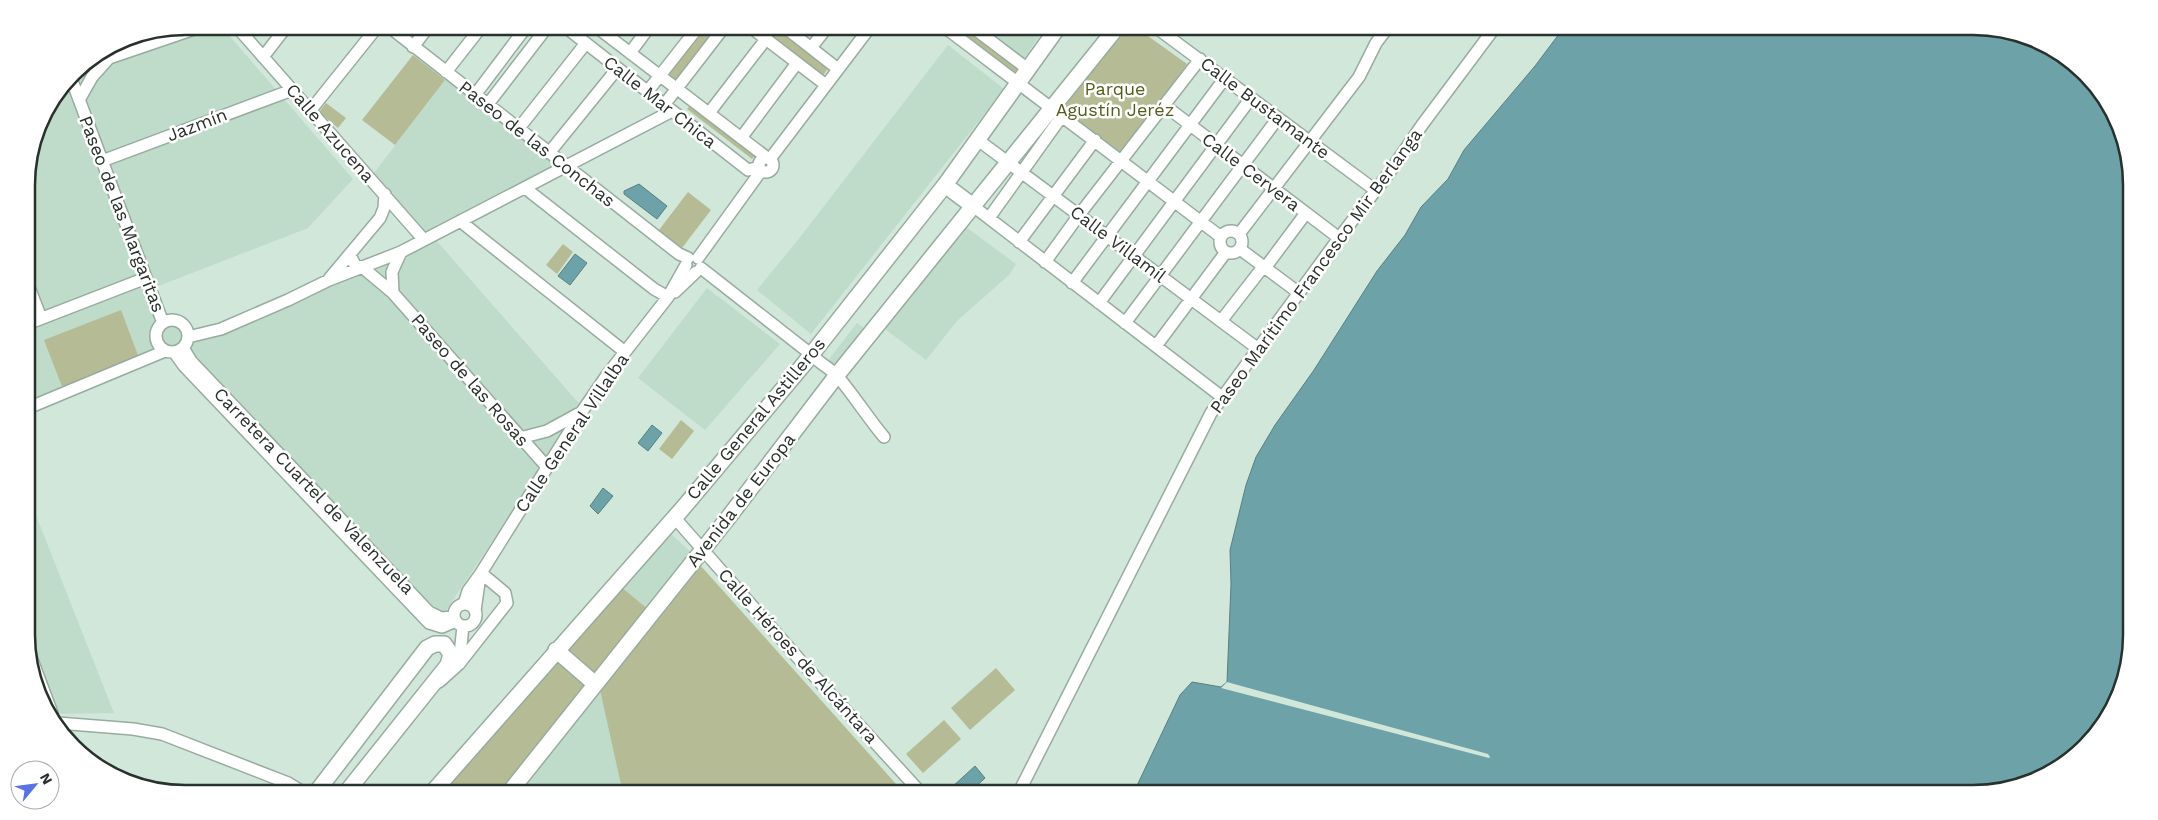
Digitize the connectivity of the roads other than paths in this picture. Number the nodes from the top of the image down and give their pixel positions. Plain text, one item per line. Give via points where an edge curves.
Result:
1 (175, 35) edge
2 (244, 35) edge
3 (280, 35) edge
4 (371, 35) edge
5 (399, 35) edge
6 (423, 35) edge
7 (475, 35) edge
8 (520, 35) edge
9 (541, 35) edge
10 (575, 35) edge
11 (607, 35) edge
12 (643, 35) edge
13 (692, 35) edge
14 (718, 35) edge
15 (760, 35) edge
16 (794, 35) edge
17 (821, 35) edge
18 (864, 35) edge
19 (954, 35) edge
20 (983, 35) edge
21 (1053, 35) edge
22 (1112, 35) edge
23 (1167, 35) edge
24 (1382, 35) edge
25 (1489, 35) edge
26 (987, 38) junction
27 (766, 40) junction
28 (586, 44) junction
29 (414, 47) junction
30 (811, 48) junction
31 (976, 52) junction
32 (630, 53) junction
33 (263, 57) junction
34 (106, 58) edge
35 (109, 58) junction
36 (1200, 59) junction
37 (798, 63) junction
38 (617, 69) junction
39 (838, 69) junction
40 (1029, 70) junction
41 (446, 72) junction
42 (660, 76) junction
43 (1226, 78) junction
44 (1019, 84) junction
45 (74, 85) edge
46 (826, 85) junction
47 (677, 89) junction
48 (292, 90) junction
49 (648, 92) junction
50 (475, 95) junction
51 (1251, 98) junction
52 (79, 100) junction
53 (488, 104) junction
54 (1164, 106) junction
55 (668, 108) junction
56 (310, 111) junction
57 (1057, 112) junction
58 (709, 113) junction
59 (1278, 118) junction
60 (1190, 125) junction
61 (519, 128) junction
62 (741, 138) junction
63 (978, 140) junction
64 (1095, 140) junction
65 (1309, 141) junction
66 (1217, 145) junction
67 (549, 153) junction
68 (768, 158) junction
69 (1121, 160) junction
70 (102, 161) junction
71 (1007, 162) junction
72 (1242, 165) junction
73 (566, 166) junction
74 (760, 169) junction
75 (1022, 172) junction
76 (1147, 181) junction
77 (945, 184) junction
78 (525, 188) junction
79 (1272, 188) junction
80 (1376, 190) junction
81 (384, 194) junction
82 (1053, 196) junction
83 (1173, 201) junction
84 (973, 206) junction
85 (382, 212) junction
86 (1306, 213) junction
87 (1079, 215) junction
88 (406, 218) junction
89 (989, 218) junction
90 (460, 221) junction
91 (1200, 222) junction
92 (1239, 234) junction
93 (1221, 236) junction
94 (1106, 237) junction
95 (1339, 238) junction
96 (424, 240) junction
97 (1019, 242) junction
98 (1240, 249) junction
99 (401, 252) junction
100 (1226, 252) junction
101 (350, 255) junction
102 (1133, 257) junction
103 (1045, 262) junction
104 (694, 264) junction
105 (362, 267) junction
106 (1264, 267) junction
107 (1160, 276) junction
108 (146, 278) junction
109 (329, 280) junction
110 (1072, 283) junction
111 (393, 293) junction
112 (1299, 293) junction
113 (668, 297) junction
114 (1191, 299) junction
115 (35, 303) edge
116 (1099, 303) junction
117 (41, 318) junction
118 (35, 321) edge
119 (1221, 321) junction
120 (163, 322) junction
121 (1125, 323) junction
122 (1156, 346) junction
123 (178, 347) junction
124 (1257, 348) junction
125 (625, 352) junction
126 (812, 355) junction
127 (837, 375) junction
128 (1222, 397) junction
129 (35, 405) edge
130 (583, 410) junction
131 (884, 437) dead end
132 (520, 438) junction
133 (547, 467) junction
134 (674, 517) junction
135 (703, 550) junction
136 (481, 573) junction
137 (464, 604) junction
138 (476, 611) junction
139 (458, 621) junction
140 (434, 626) junction
141 (429, 647) junction
142 (556, 650) junction
143 (453, 665) junction
144 (594, 683) junction
145 (64, 723) edge
146 (291, 785) edge
147 (322, 785) edge
148 (352, 785) edge
149 (439, 785) edge
150 (515, 785) edge
151 (914, 785) edge
152 (1022, 785) edge

1 - 35 street
2 - 33 street, Calle Azucena
3 - 33 street
4 - 56 street
5 - 29 street, Paseo de las Conchas
6 - 29 street
7 - 41 street
8 - 50 street
9 - 53 street
10 - 28 street, Calle Mar Chica
11 - 32 street, Calle Mar Chica
12 - 32 street
13 - 42 street
14 - 47 street
15 - 27 street
16 - 30 street
17 - 30 street
18 - 39 street
19 - 31 street
20 - 26 street
21 - 40 main road, Calle General Astilleros
22 - 57 main road, Avenida de Europa
23 - 36 street, Calle Bustamante
24 - 65 street via 1358,77
25 - 80 street, Paseo Marítimo Francesco Mir Berlanga
26 - 31 street
26 - 40 street
27 - 37 street
27 - 58 street
28 - 38 street, Calle Mar Chica
28 - 61 street
29 - 41 street, Paseo de las Conchas
30 - 39 street
31 - 44 street
32 - 42 street, Calle Mar Chica
33 - 48 street, Calle Azucena
34 - 35 street
35 - 52 street via 92,77
36 - 43 street, Calle Bustamante
36 - 54 street
37 - 46 street
37 - 62 street
38 - 49 street, Calle Mar Chica
38 - 67 street
39 - 46 street
40 - 44 main road, Calle General Astilleros
41 - 50 street, Paseo de las Conchas
42 - 47 street, Calle Mar Chica
42 - 49 street
43 - 51 street, Calle Bustamante
43 - 60 street
44 - 57 street
44 - 63 main road, Calle General Astilleros
45 - 52 street, Paseo de las Margaritas
46 - 68 street
47 - 55 street
47 - 58 street, Calle Mar Chica
48 - 56 street, Calle Azucena
48 - 70 street, Jazmín
49 - 55 street, Calle Mar Chica
50 - 53 street, Paseo de las Conchas
51 - 59 street, Calle Bustamante
51 - 66 street
52 - 70 street, Paseo de las Margaritas
53 - 61 street, Paseo de las Conchas
54 - 60 street, Calle Cervera
54 - 69 street
55 - 73 street
55 - 74 street, Calle Mar Chica via 748,170
56 - 81 street, Calle Azucena
57 - 64 street
57 - 71 main road, Avenida de Europa
57 - 75 street
58 - 62 street, Calle Mar Chica
59 - 65 street, Calle Bustamante
59 - 72 street
60 - 66 street, Calle Cervera
60 - 76 street
61 - 67 street, Paseo de las Conchas
62 - 68 street, Calle Mar Chica
63 - 71 street, Calle Villamíl
63 - 77 main road, Calle General Astilleros
64 - 69 street
64 - 82 street
65 - 79 street
65 - 80 street, Calle Bustamante
66 - 72 street, Calle Cervera
66 - 83 street
67 - 73 street, Paseo de las Conchas
68 - 74 street, Calle General Villalba via 759,162
69 - 76 street
69 - 87 street
70 - 108 street, Paseo de las Margaritas
71 - 75 street, Calle Villamíl
71 - 84 main road, Avenida de Europa
72 - 79 street, Calle Cervera
72 - 91 street
73 - 78 street
73 - 104 street, Paseo de las Conchas
74 - 104 street, Calle General Villalba
75 - 82 street, Calle Villamíl
75 - 89 street
76 - 83 street
76 - 94 street
77 - 84 main road
77 - 126 main road, Calle General Astilleros
78 - 90 street
78 - 113 street
79 - 86 street, Calle Cervera
79 - 92 street
80 - 95 street, Paseo Marítimo Francesco Mir Berlanga
81 - 85 street
81 - 88 street, Calle Azucena
82 - 87 street, Calle Villamíl
82 - 97 street
83 - 91 street
83 - 102 street
84 - 89 street
84 - 127 main road, Avenida de Europa
85 - 88 street
85 - 101 street
86 - 95 street, Calle Cervera
86 - 106 street
87 - 94 street, Calle Villamíl
87 - 103 street
88 - 96 street, Calle Azucena
89 - 97 street
90 - 96 street
90 - 125 street
91 - 93 street
91 - 107 street
92 - 93 street via 1229,231
92 - 98 street
93 - 100 street via 1220,245
94 - 102 street, Calle Villamíl
94 - 110 street
95 - 112 street, Paseo Marítimo Francesco Mir Berlanga
96 - 99 street
97 - 103 street
98 - 100 street via 1232,254
98 - 106 street
99 - 105 street
99 - 111 street via 392,272
100 - 114 street
101 - 105 street, Paseo de las Rosas via 355,264
101 - 109 street
102 - 107 street, Calle Villamíl
102 - 116 street
103 - 110 street
104 - 113 street, Calle General Villalba
104 - 126 street, Paseo de las Conchas
105 - 109 street
105 - 111 street, Paseo de las Rosas
106 - 112 street
106 - 119 street
107 - 114 street, Calle Villamíl
107 - 121 street
108 - 117 street
108 - 120 street, Paseo de las Margaritas
109 - 123 street
110 - 116 street
111 - 132 street, Paseo de las Rosas
112 - 124 street, Paseo Marítimo Francesco Mir Berlanga
113 - 125 street, Calle General Villalba
114 - 119 street, Calle Villamíl
114 - 122 street
115 - 117 street
116 - 121 street
117 - 118 street
119 - 124 street, Calle Villamíl
120 - 123 street via 156,337 158,345
120 - 123 street via 173,320 185,327
121 - 122 street
122 - 128 street
123 - 129 street
123 - 139 street, Carretera Cuartel de Valenzuela via 429,612
123 - 140 street, Carretera Cuartel de Valenzuela via 197,379
124 - 128 street, Paseo Marítimo Francesco Mir Berlanga
125 - 130 street, Calle General Villalba
126 - 127 street, Paseo de las Conchas
126 - 134 main road, Calle General Astilleros
127 - 131 street, Paseo de las Conchas
127 - 135 main road, Avenida de Europa
128 - 152 street, Paseo Marítimo Francesco Mir Berlanga
130 - 132 street via 560,425
130 - 133 street, Calle General Villalba
132 - 133 street, Paseo de las Rosas
133 - 136 street, Calle General Villalba
134 - 135 street, Calle Héroes de Alcántara
134 - 142 main road, Calle General Astilleros
135 - 144 main road, Avenida de Europa
135 - 151 street, Calle Héroes de Alcántara
136 - 137 street, Calle General Villalba via 468,591
136 - 138 street, Calle General Villalba
136 - 143 street via 505,594 507,603
137 - 138 street
137 - 139 street via 457,609
138 - 139 street via 474,622 467,626
139 - 140 street via 442,627
139 - 143 street
140 - 141 street via 435,637
141 - 143 main road via 439,643 447,647
141 - 147 main road
142 - 144 main road
142 - 149 main road, Calle General Astilleros
143 - 148 main road via 424,694
144 - 150 main road, Avenida de Europa
145 - 146 street via 162,734

